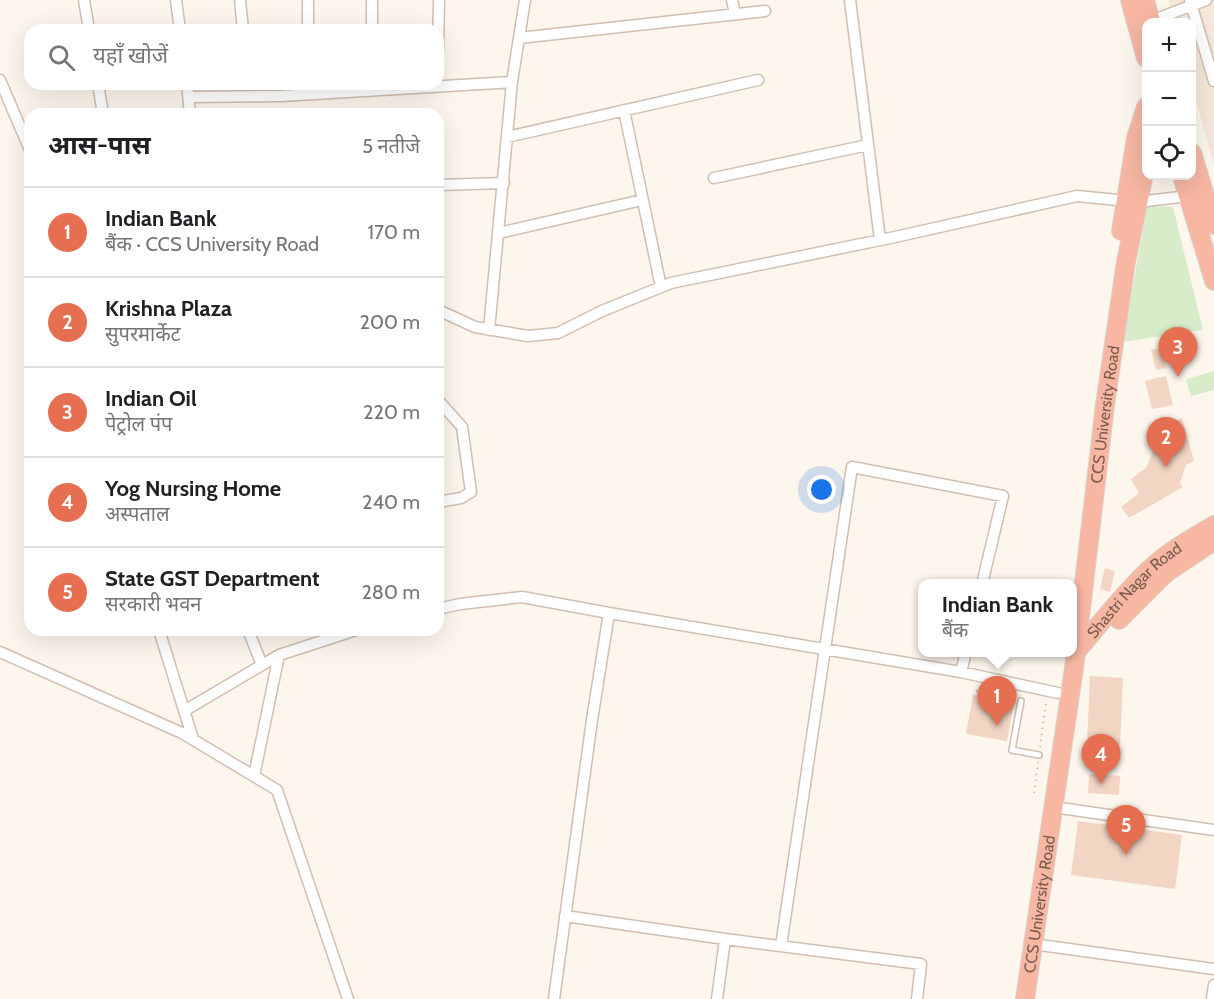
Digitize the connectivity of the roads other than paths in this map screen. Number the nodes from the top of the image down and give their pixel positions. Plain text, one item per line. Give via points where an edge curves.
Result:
1 (84, 0) edge
2 (176, 0) edge
3 (240, 0) edge
4 (308, 0) edge
5 (372, 0) edge
6 (439, 0) edge
7 (525, 0) edge
8 (732, 0) edge
9 (850, 0) edge
10 (1130, 0) edge
11 (1145, 0) edge
12 (1206, 0) edge
13 (1191, 3) edge
14 (765, 11) dead end
15 (735, 14) junction
16 (1150, 18) edge
17 (1159, 18) edge
18 (88, 24) edge
19 (179, 24) edge
20 (242, 24) edge
21 (308, 24) edge
22 (372, 24) edge
23 (439, 24) edge
24 (519, 38) junction
25 (1142, 44) edge
26 (0, 80) edge
27 (758, 80) dead end
28 (1214, 81) edge
29 (512, 82) junction
30 (444, 85) edge
31 (99, 90) edge
32 (188, 90) edge
33 (334, 90) edge
34 (189, 97) junction
35 (102, 108) edge
36 (190, 108) edge
37 (624, 110) junction
38 (1142, 119) edge
39 (24, 128) edge
40 (507, 137) junction
41 (868, 145) junction
42 (1196, 169) edge
43 (1142, 175) edge
44 (714, 178) dead end
45 (1183, 180) edge
46 (504, 183) junction
47 (444, 185) edge
48 (1188, 196) junction
49 (642, 200) junction
50 (1132, 201) junction
51 (1214, 225) edge
52 (499, 233) junction
53 (880, 240) junction
54 (1214, 281) edge
55 (661, 287) junction
56 (444, 313) edge
57 (489, 330) junction
58 (1101, 404) junction
59 (444, 407) edge
60 (444, 501) edge
61 (1214, 525) edge
62 (1214, 541) edge
63 (983, 579) edge
64 (1074, 579) edge
65 (1077, 605) edge
66 (444, 608) edge
67 (609, 613) junction
68 (161, 636) edge
69 (250, 636) edge
70 (338, 636) edge
71 (825, 649) junction
72 (1077, 650) edge
73 (0, 652) edge
74 (1077, 653) edge
75 (279, 655) junction
76 (965, 657) edge
77 (1067, 662) edge
78 (262, 665) junction
79 (961, 672) junction
80 (1053, 692) junction
81 (1021, 701) road end
82 (184, 711) junction
83 (192, 739) junction
84 (1038, 755) road end
85 (254, 776) junction
86 (1053, 807) junction
87 (1214, 830) edge
88 (565, 916) junction
89 (726, 939) junction
90 (1033, 944) junction
91 (781, 946) junction
92 (1214, 969) edge
93 (1214, 985) edge
94 (348, 999) edge
95 (554, 999) edge
96 (717, 999) edge
97 (917, 999) edge
98 (1013, 999) edge
99 (1025, 999) edge
100 (1212, 999) edge

1 - 18 street
2 - 19 street
3 - 20 street
4 - 21 street
5 - 22 street
6 - 23 street
7 - 24 street
8 - 15 street
9 - 41 street
10 - 25 highway
11 - 16 highway
12 - 13 street
13 - 17 street
13 - 28 street
14 - 15 street
15 - 24 street
24 - 29 street
26 - 39 street
27 - 37 street
29 - 30 street
29 - 40 street
31 - 35 street
32 - 34 street
33 - 34 street via 281,96
34 - 36 street
37 - 40 street
37 - 49 street
38 - 50 highway, CCS University Road via 1136,138
40 - 46 street
41 - 44 street
41 - 53 street
42 - 51 highway
43 - 50 highway, CCS University Road
45 - 48 highway
46 - 47 street
46 - 52 street
48 - 50 street
48 - 54 highway
49 - 52 street
49 - 55 street
50 - 53 street via 1077,196
50 - 58 highway, CCS University Road
52 - 57 street
53 - 55 street
55 - 57 street via 558,333 528,336
56 - 57 street
58 - 64 highway, CCS University Road
58 - 65 highway, CCS University Road via 1092,519
59 - 60 street via 462,427 471,492
61 - 72 highway, Shastri Nagar Road via 1154,565
62 - 74 highway via 1166,573
63 - 71 street via 1003,496 852,467
66 - 67 street via 522,597
67 - 71 street
67 - 88 street
68 - 82 street
69 - 78 street
70 - 75 street
71 - 79 street
71 - 91 street
73 - 83 street
75 - 78 street
75 - 85 street
76 - 79 street
77 - 80 highway, CCS University Road
77 - 86 highway, CCS University Road
78 - 82 street
79 - 80 street
80 - 98 highway, CCS University Road
81 - 84 lane via 1012,750
82 - 83 street
83 - 85 street
85 - 94 street via 277,790
86 - 87 street
86 - 90 highway, CCS University Road
88 - 89 street
88 - 95 street
89 - 91 street
89 - 96 street
90 - 92 street
90 - 99 highway, CCS University Road
91 - 97 street via 921,964
93 - 100 street

